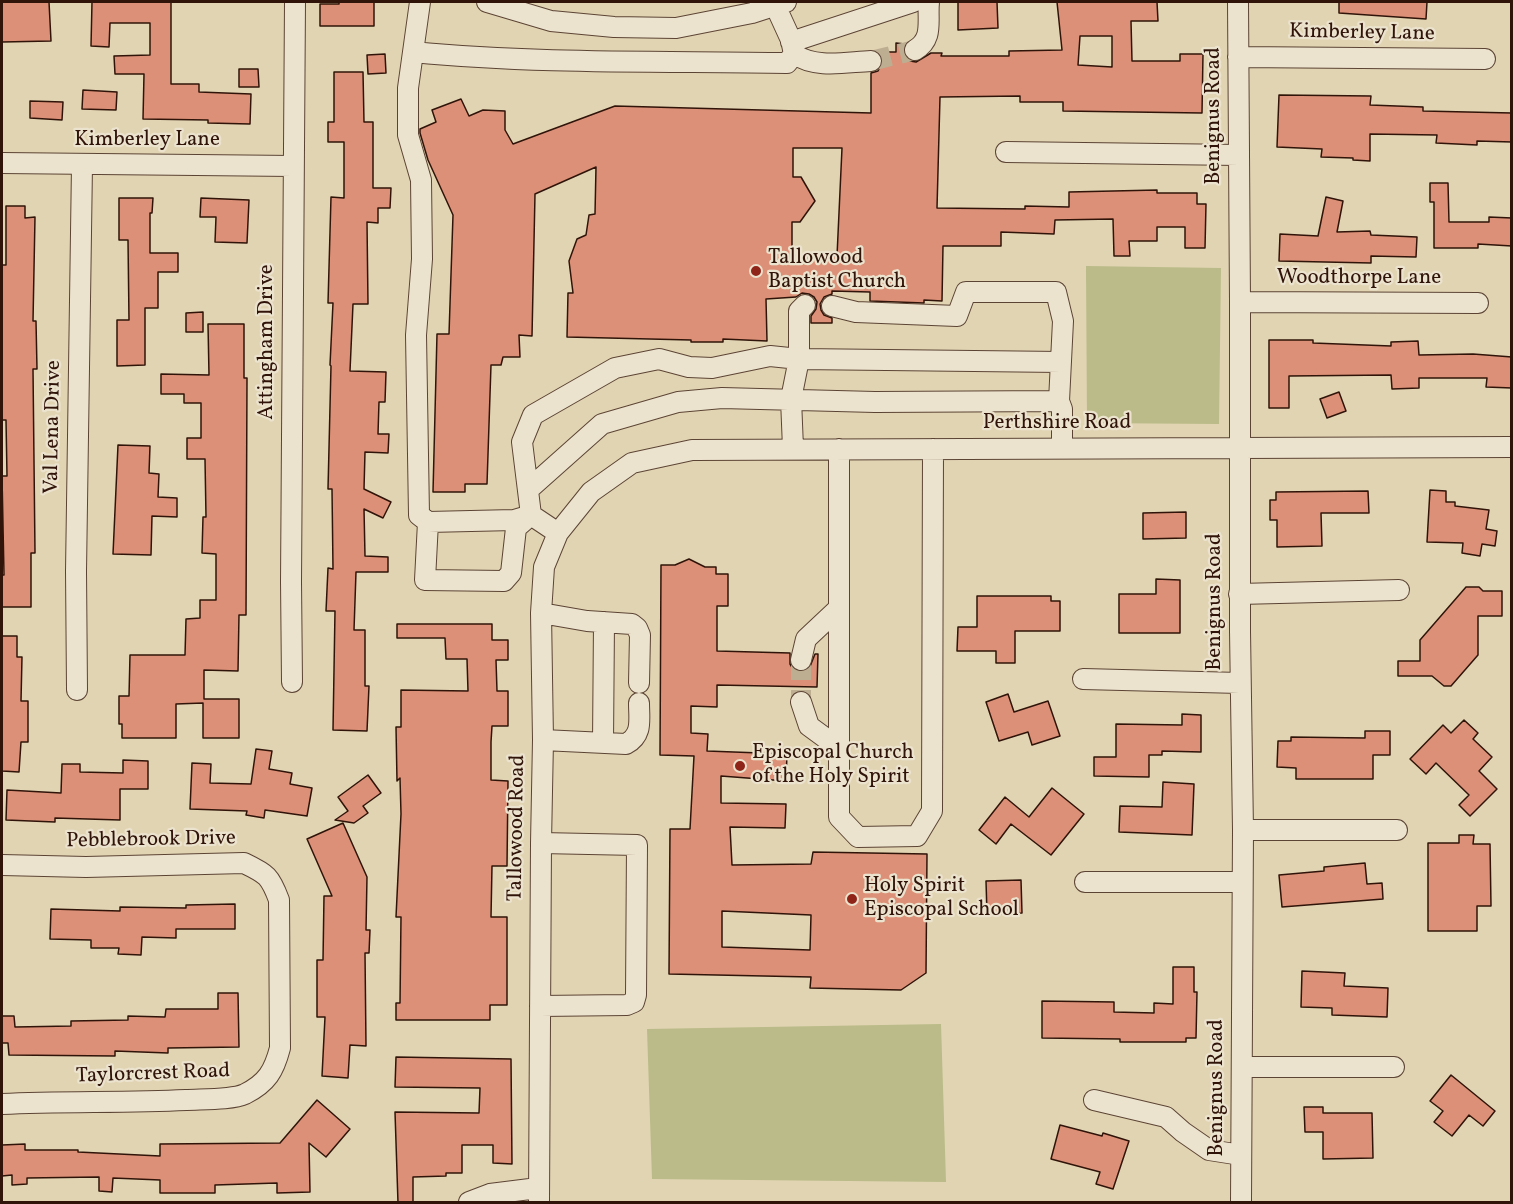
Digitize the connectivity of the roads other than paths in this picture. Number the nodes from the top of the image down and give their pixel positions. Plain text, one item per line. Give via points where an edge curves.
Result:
1 (295, 2) edge
2 (420, 2) edge
3 (487, 2) edge
4 (913, 2) edge
5 (929, 2) edge
6 (1238, 2) edge
7 (781, 3) edge
8 (793, 48) junction
9 (915, 50) dead end
10 (413, 52) junction
11 (1238, 57) junction
12 (1485, 59) dead end
13 (871, 61) tunnel mouth
14 (1006, 152) dead end
15 (1239, 155) junction
16 (2, 163) edge
17 (82, 165) junction
18 (293, 166) junction
19 (1240, 302) junction
20 (1478, 303) dead end
21 (805, 305) dead end
22 (832, 306) dead end
23 (799, 359) junction
24 (1061, 362) junction
25 (798, 400) junction
26 (1059, 401) junction
27 (1240, 447) junction
28 (1512, 447) edge
29 (793, 448) junction
30 (1062, 448) junction
31 (839, 449) junction
32 (933, 449) junction
33 (609, 479) joint
34 (528, 489) junction
35 (531, 515) junction
36 (428, 522) junction
37 (558, 532) junction
38 (1399, 590) dead end
39 (1239, 594) junction
40 (839, 608) junction
41 (541, 613) junction
42 (604, 622) junction
43 (801, 660) tunnel mouth
44 (1083, 679) dead end
45 (292, 682) dead end
46 (639, 683) dead end
47 (1240, 683) junction
48 (77, 690) dead end
49 (801, 702) tunnel mouth
50 (639, 703) dead end
51 (543, 740) junction
52 (603, 743) junction
53 (838, 748) junction
54 (1243, 830) junction
55 (1397, 830) dead end
56 (541, 843) junction
57 (2, 865) edge
58 (1085, 882) dead end
59 (1241, 882) junction
60 (279, 975) joint
61 (540, 1006) junction
62 (1394, 1067) dead end
63 (1242, 1068) junction
64 (1094, 1100) dead end
65 (2, 1104) edge
66 (1241, 1155) junction
67 (538, 1196) edge
68 (469, 1203) edge
69 (1241, 1203) edge

1 - 18 street, Attingham Drive
2 - 10 street
3 - 7 street via 551,21 676,28 752,13
4 - 8 street
5 - 9 street via 928,37
6 - 11 street, Benignus Road
7 - 8 street
8 - 10 street via 787,63 538,60
8 - 13 street via 804,61 815,64
10 - 36 street via 408,135 421,180 422,259 416,335 419,515
11 - 12 street, Kimberley Lane
11 - 15 street, Benignus Road
14 - 15 street
15 - 19 street, Benignus Road
16 - 17 street, Kimberley Lane
17 - 18 street, Kimberley Lane
17 - 48 street, Val Lena Drive
18 - 45 street, Attingham Drive
19 - 20 street, Woodthorpe Lane
19 - 27 street, Benignus Road
21 - 23 street via 799,311
22 - 24 street via 856,312 957,316 966,292 1056,292 1063,321
23 - 24 street
23 - 25 street
23 - 34 street via 770,356 712,368 659,359 615,368 533,415 522,442
24 - 26 street
25 - 26 street
25 - 29 street
25 - 34 street via 722,398 678,402 602,424
26 - 30 street
27 - 28 street, Perthshire Road
27 - 30 street, Perthshire Road
27 - 39 street, Benignus Road
29 - 31 street, Perthshire Road
29 - 33 street, Perthshire Road via 692,450 632,463
30 - 32 street, Perthshire Road
31 - 32 street, Perthshire Road
31 - 40 street
32 - 53 street via 932,811 917,836 858,837 839,817
33 - 37 street, Tallowood Road via 591,492
34 - 35 street
35 - 36 street via 514,520
35 - 36 street via 516,528 511,573 504,581 425,580
35 - 37 street
37 - 41 street, Tallowood Road via 544,567
38 - 39 street
39 - 47 street, Benignus Road
40 - 43 street via 806,639
40 - 53 street
41 - 42 street
41 - 51 street, Tallowood Road
42 - 46 street via 632,624 637,628
42 - 52 street
44 - 47 street
47 - 54 street, Benignus Road
49 - 53 street via 809,726
50 - 52 street via 636,737 626,744
51 - 52 street
51 - 56 street, Tallowood Road
54 - 55 street
54 - 59 street, Benignus Road
56 - 61 street, Tallowood Road
56 - 61 street via 637,845 633,1002
57 - 60 street, Pebblebrook Drive via 244,864 264,872 279,900
58 - 59 street
59 - 63 street, Benignus Road
60 - 65 street, Taylorcrest Road via 280,1048 274,1070 261,1085 243,1095 145,1102
61 - 67 street, Tallowood Road
62 - 63 street
63 - 66 street, Benignus Road
64 - 66 street via 1166,1117 1209,1150
66 - 69 street, Benignus Road
67 - 68 street via 490,1194

